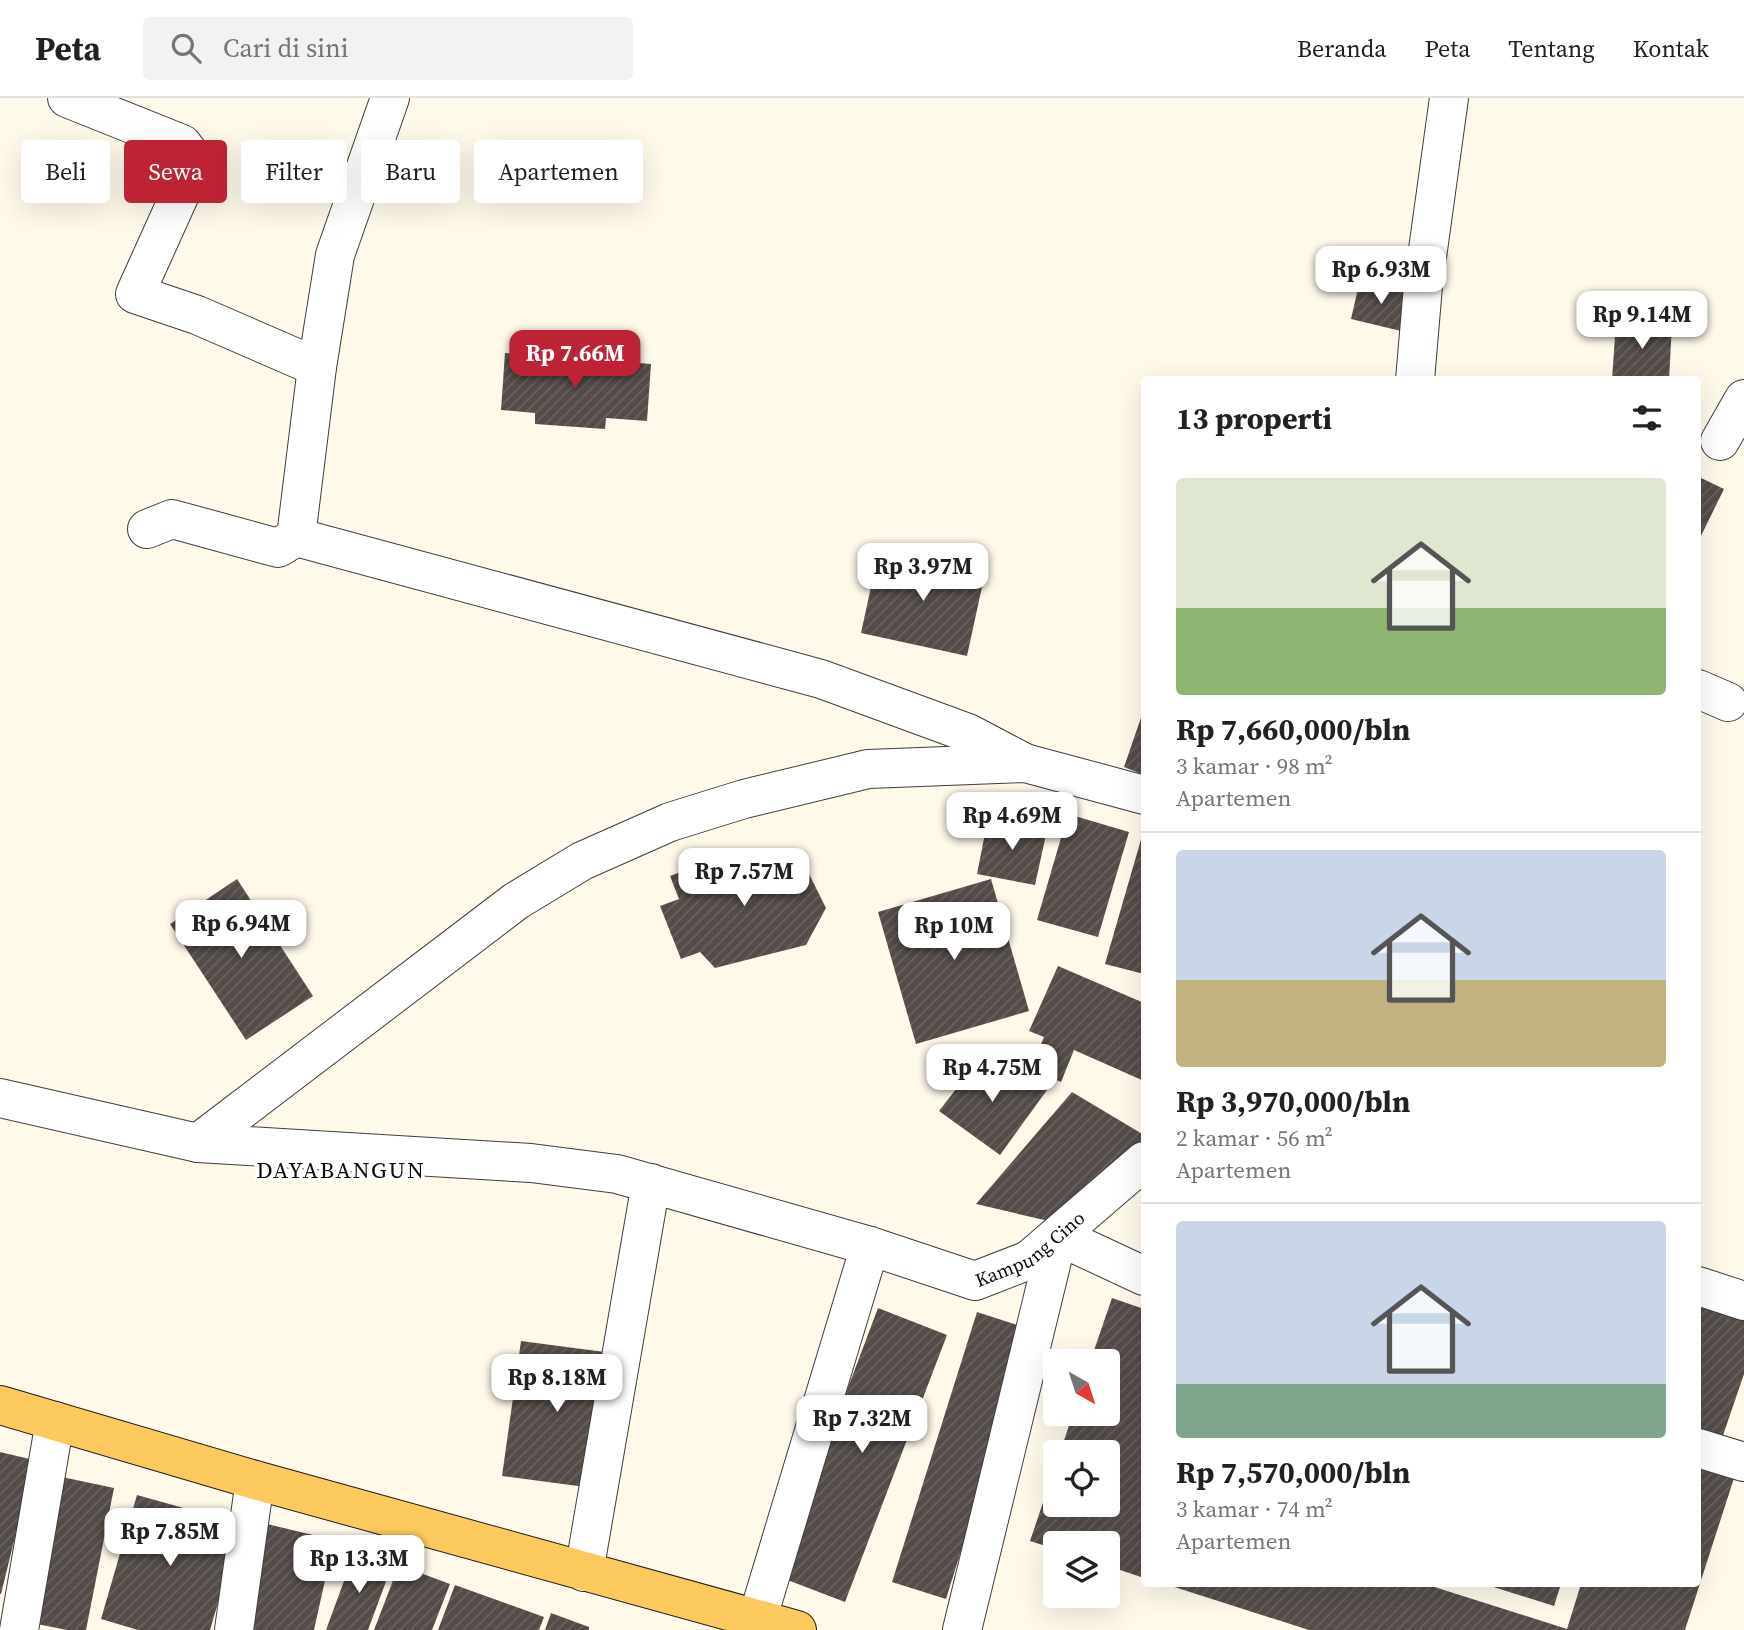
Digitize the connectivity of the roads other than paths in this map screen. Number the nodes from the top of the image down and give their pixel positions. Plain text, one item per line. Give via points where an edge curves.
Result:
1 (67, 98) edge
2 (390, 98) edge
3 (1449, 98) edge
4 (317, 367) junction
5 (1415, 376) edge
6 (1744, 399) edge
7 (1720, 444) edge
8 (147, 529) dead end
9 (296, 537) junction
10 (1025, 763) junction
11 (1141, 794) edge
12 (0, 1098) edge
13 (198, 1143) junction
14 (1141, 1164) edge
15 (651, 1183) junction
16 (1058, 1236) junction
17 (870, 1245) junction
18 (1141, 1275) edge
19 (1701, 1287) edge
20 (1744, 1301) edge
21 (0, 1405) edge
22 (55, 1422) junction
23 (1701, 1449) edge
24 (1744, 1462) edge
25 (255, 1480) junction
26 (584, 1572) junction
27 (756, 1625) edge
28 (19, 1630) edge
29 (234, 1630) edge
30 (797, 1630) edge
31 (962, 1630) edge

1 - 4 street via 182,144 195,161 135,294 197,315
2 - 4 street via 335,255
3 - 5 street
4 - 9 street
6 - 7 street
8 - 9 street via 172,519 278,548
9 - 10 street via 821,679 968,733
10 - 11 street
10 - 13 street via 868,769 670,822 582,862 516,901
12 - 13 street, Kampung Cino
13 - 15 street, Kampung Cino via 531,1163
14 - 16 street, Kampung Cino
15 - 17 street, Kampung Cino
15 - 26 street
16 - 17 street, Kampung Cino via 1028,1260 975,1281
16 - 18 street
16 - 31 street
17 - 27 street
19 - 20 street
21 - 22 main road
22 - 25 main road
22 - 28 street
23 - 24 street
25 - 26 main road
25 - 29 street
26 - 27 main road
27 - 30 main road

